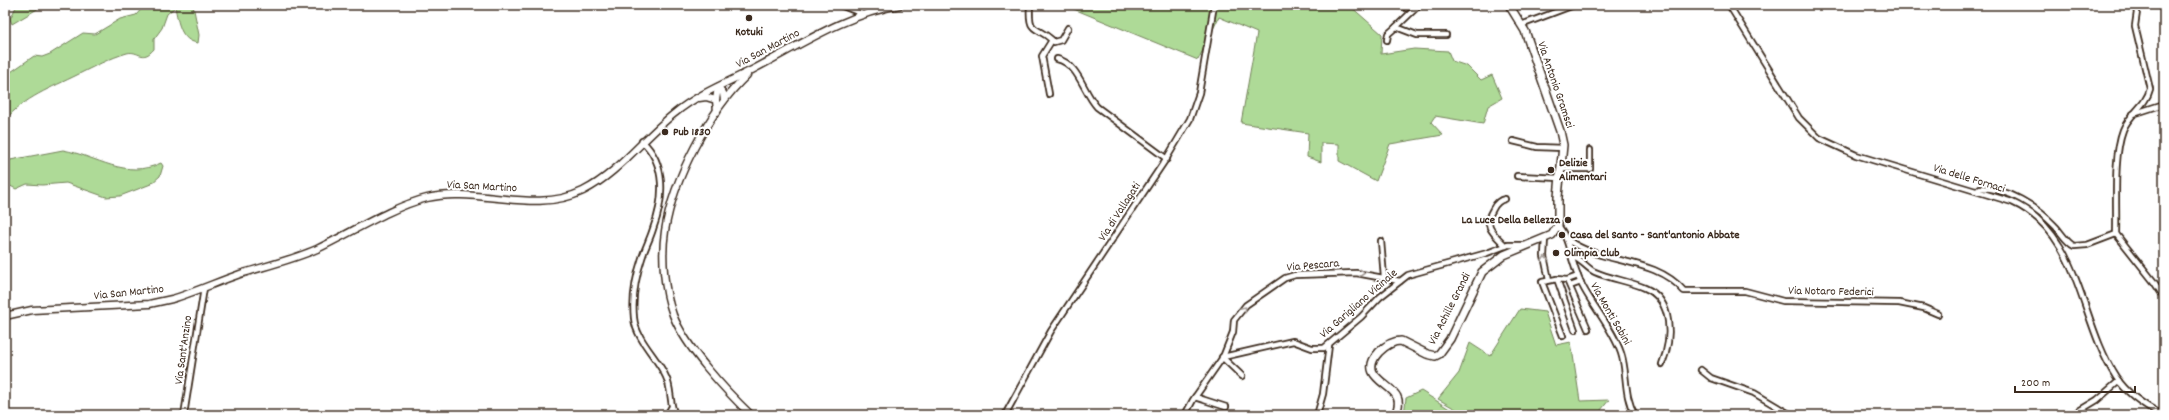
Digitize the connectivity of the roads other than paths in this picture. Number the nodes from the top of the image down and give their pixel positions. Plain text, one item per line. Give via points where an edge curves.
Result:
1 (840, 5) edge
2 (900, 5) edge
3 (1030, 5) edge
4 (1214, 5) edge
5 (1420, 5) edge
6 (1509, 5) edge
7 (1574, 5) edge
8 (1729, 5) edge
9 (2138, 5) edge
10 (863, 14) junction
11 (1521, 25) junction
12 (1396, 27) junction
13 (1068, 28) dead end
14 (1446, 35) dead end
15 (1387, 40) dead end
16 (1053, 41) junction
17 (1058, 45) dead end
18 (1058, 59) dead end
19 (753, 70) junction
20 (718, 87) junction
21 (1049, 94) dead end
22 (716, 100) junction
23 (724, 100) junction
24 (692, 101) junction
25 (2164, 104) edge
26 (717, 112) junction
27 (2132, 114) junction
28 (642, 141) junction
29 (1513, 141) dead end
30 (1562, 148) junction
31 (1590, 150) dead end
32 (1167, 159) junction
33 (1561, 169) junction
34 (1517, 176) dead end
35 (1560, 178) junction
36 (1977, 191) junction
37 (1505, 199) dead end
38 (1558, 225) junction
39 (2116, 234) junction
40 (1545, 238) junction
41 (1568, 240) junction
42 (1381, 241) dead end
43 (1528, 245) junction
44 (1506, 246) junction
45 (1572, 257) junction
46 (1578, 276) junction
47 (1384, 277) junction
48 (1557, 279) junction
49 (1549, 280) junction
50 (1567, 280) junction
51 (1400, 281) junction
52 (1581, 282) junction
53 (1570, 286) junction
54 (204, 288) junction
55 (2164, 297) edge
56 (1938, 314) dead end
57 (5, 316) edge
58 (1575, 330) dead end
59 (1588, 330) dead end
60 (1563, 336) dead end
61 (1329, 345) junction
62 (1222, 357) junction
63 (1662, 364) dead end
64 (1702, 370) dead end
65 (1242, 376) dead end
66 (2119, 381) junction
67 (1195, 397) junction
68 (1226, 407) dead end
69 (671, 408) junction
70 (184, 415) edge
71 (667, 415) edge
72 (675, 415) edge
73 (751, 415) edge
74 (1005, 415) edge
75 (1185, 415) edge
76 (1317, 415) edge
77 (1395, 415) edge
78 (1635, 415) edge
79 (1791, 415) edge
80 (2072, 415) edge
81 (2163, 415) edge

1 - 10 street
2 - 10 street, Via San Martino
3 - 16 street via 1031,24
4 - 32 street, Via di Vallagati via 1196,103 1190,119
5 - 12 street
6 - 11 main road, Via Antonio Gramsci
7 - 11 street
8 - 36 street, Via delle Fornaci via 1787,100 1813,133 1848,152
9 - 27 street via 2135,26 2150,87 2148,97
10 - 19 street, Via San Martino
11 - 30 main road, Via Antonio Gramsci via 1560,131
12 - 14 street via 1417,35
12 - 15 street via 1388,34
13 - 16 street via 1061,40
16 - 17 street
16 - 21 street via 1042,56
18 - 32 street via 1071,66 1097,107
19 - 20 street, Via San Martino
19 - 23 street
20 - 22 street
20 - 23 street via 723,93
20 - 24 street, Via San Martino
22 - 24 street via 706,97
22 - 26 street
23 - 26 street
24 - 28 street, Via San Martino
25 - 27 street
26 - 73 street via 688,162 669,210 664,245 666,282 672,311 683,334 721,383
27 - 39 street via 2121,138
28 - 54 street, Via San Martino via 607,175 573,195 547,200 454,195 426,198 309,252
28 - 69 street via 658,163 661,185 657,218 639,267 634,318 640,334 667,379
29 - 30 street via 1537,147
30 - 33 main road, Via Antonio Gramsci
31 - 33 street via 1590,169
32 - 74 street, Via di Vallagati via 1051,330
33 - 35 main road, Via Antonio Gramsci
34 - 35 street
35 - 38 main road, Via Antonio Gramsci
36 - 39 street via 1984,188 2022,200 2043,214 2074,246 2087,245
36 - 66 street, Via delle Fornaci via 2025,209 2042,222 2055,237 2073,272 2107,359
37 - 44 street via 1497,202 1488,216 1488,224
38 - 40 main road, Via Achille Grandi via 1552,235
38 - 41 street, Via Monti Sabini
39 - 55 street
40 - 43 main road, Via Achille Grandi
49 -> 40 street via 1544,256
41 - 45 street, Via Monti Sabini
41 - 56 street, Via Notaro Federici via 1585,250 1640,264 1671,280 1684,291 1755,292 1783,301 1891,302 1924,308
42 - 47 street
43 - 44 street, Via Garigliano Vicinale
43 - 77 main road, Via Achille Grandi via 1504,255 1482,272 1450,339 1439,354 1427,354 1406,342 1398,341 1379,352 1373,366 1377,379 1398,398
44 - 51 street, Via Garigliano Vicinale via 1420,271
45 - 46 street, Via Monti Sabini
45 - 63 street via 1578,258 1595,272 1646,288 1659,300 1669,321 1668,343
46 - 50 street
46 - 52 street, Via Monti Sabini
47 - 51 street, Via Pescara
62 -> 47 street, Via Pescara via 1233,332 1234,320 1253,299 1283,279 1293,276 1351,273
48 - 49 street
48 - 50 street
48 - 58 street
49 - 60 street via 1542,282
50 - 53 street
51 - 61 street, Via Garigliano Vicinale
52 - 53 street
52 - 78 street, Via Monti Sabini via 1588,299 1608,326 1622,354 1626,392
53 - 59 street
54 - 57 street, Via San Martino via 149,304 38,310
54 - 70 street, Via Sant'Anzino
61 - 62 street, Via Garigliano Vicinale via 1312,348 1298,342 1282,342
61 - 76 street via 1323,394
62 - 65 street
62 - 67 street
64 - 79 street via 1711,378 1754,393
66 - 80 street
66 - 81 street, Via delle Fornaci via 2144,405
67 - 68 street
67 - 75 street
69 - 71 street
69 - 72 street

